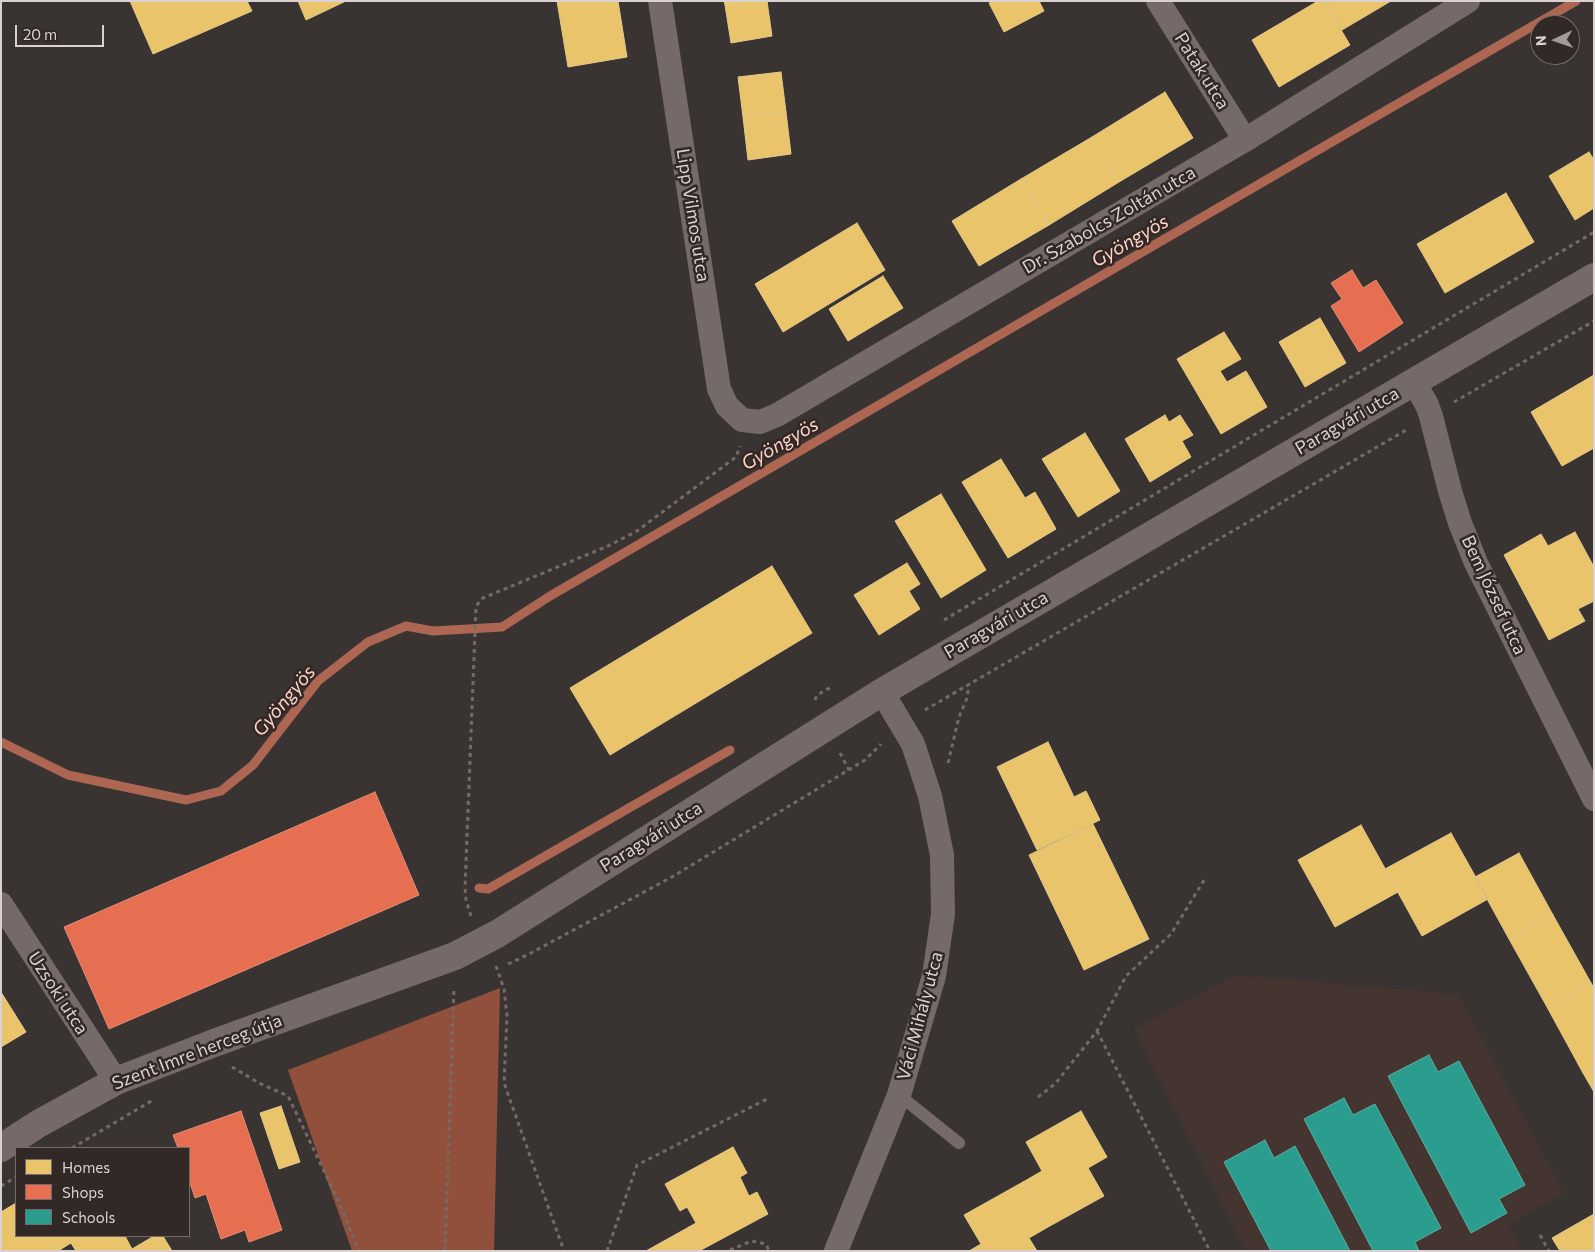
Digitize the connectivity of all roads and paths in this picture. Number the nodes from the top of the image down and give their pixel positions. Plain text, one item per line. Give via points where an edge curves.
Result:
1 (660, 1) edge
2 (1158, 1) edge
3 (1468, 1) edge
4 (1245, 140) junction
5 (1594, 232) edge
6 (1594, 276) edge
7 (1594, 321) edge
8 (1414, 382) junction
9 (1448, 406) dead end
10 (742, 420) junction
11 (1409, 428) dead end
12 (942, 621) dead end
13 (833, 686) dead end
14 (966, 686) junction
15 (882, 692) junction
16 (817, 695) dead end
17 (951, 695) dead end
18 (955, 736) dead end
19 (874, 751) dead end
20 (840, 754) dead end
21 (849, 770) junction
22 (1594, 799) edge
23 (1206, 877) dead end
24 (1, 904) edge
25 (473, 921) dead end
26 (497, 968) junction
27 (488, 972) dead end
28 (402, 976) joint
29 (463, 984) dead end
30 (1097, 1031) junction
31 (201, 1048) junction
32 (116, 1081) junction
33 (899, 1095) junction
34 (1038, 1097) dead end
35 (769, 1098) dead end
36 (959, 1143) dead end
37 (1, 1148) edge
38 (15, 1178) edge
39 (1, 1186) edge
40 (1540, 1235) dead end
41 (730, 1250) edge
42 (359, 1251) edge
43 (445, 1251) edge
44 (564, 1251) edge
45 (607, 1251) edge
46 (769, 1251) edge
47 (836, 1251) edge
48 (1210, 1251) edge
49 (1549, 1251) edge

1 - 10 street, Lipp Vilmos utca via 719,388 727,406
2 - 4 street, Patak utca
3 - 4 street, Dr. Szabolcs Zoltán utca
4 - 10 street, Dr. Szabolcs Zoltán utca via 777,415 760,422
5 - 12 path
6 - 8 street, Paragvári utca
7 - 9 path
8 - 15 street, Paragvári utca
8 - 22 street, Bem József utca via 1431,416 1450,491 1476,563
10 - 25 path via 740,450 736,458 637,531 483,598 476,606 465,888
11 - 14 path
13 - 16 path
14 - 17 path
14 - 18 path via 967,698
15 - 28 street, Paragvári utca via 497,934 455,956
15 - 33 street, Váci Mihály utca via 913,744 930,796 942,855 944,914 934,976
19 - 21 path
20 - 21 path
21 - 26 path via 672,878
23 - 30 path via 1171,934 1126,976
24 - 32 street, Uzsoki utca
26 - 27 path
26 - 44 path via 504,989 507,1016 504,1083
28 - 31 street, Szent Imre herceg útja
29 - 43 path via 454,988
30 - 34 path via 1055,1084
30 - 48 path
31 - 32 street, Szent Imre herceg útja
31 - 42 path via 259,1083 288,1096
32 - 37 street, Szent Imre herceg útja
33 - 36 lane
33 - 47 street, Váci Mihály utca
35 - 45 path via 637,1165
38 - 39 path
40 - 49 path
41 - 46 path via 752,1241 766,1244

